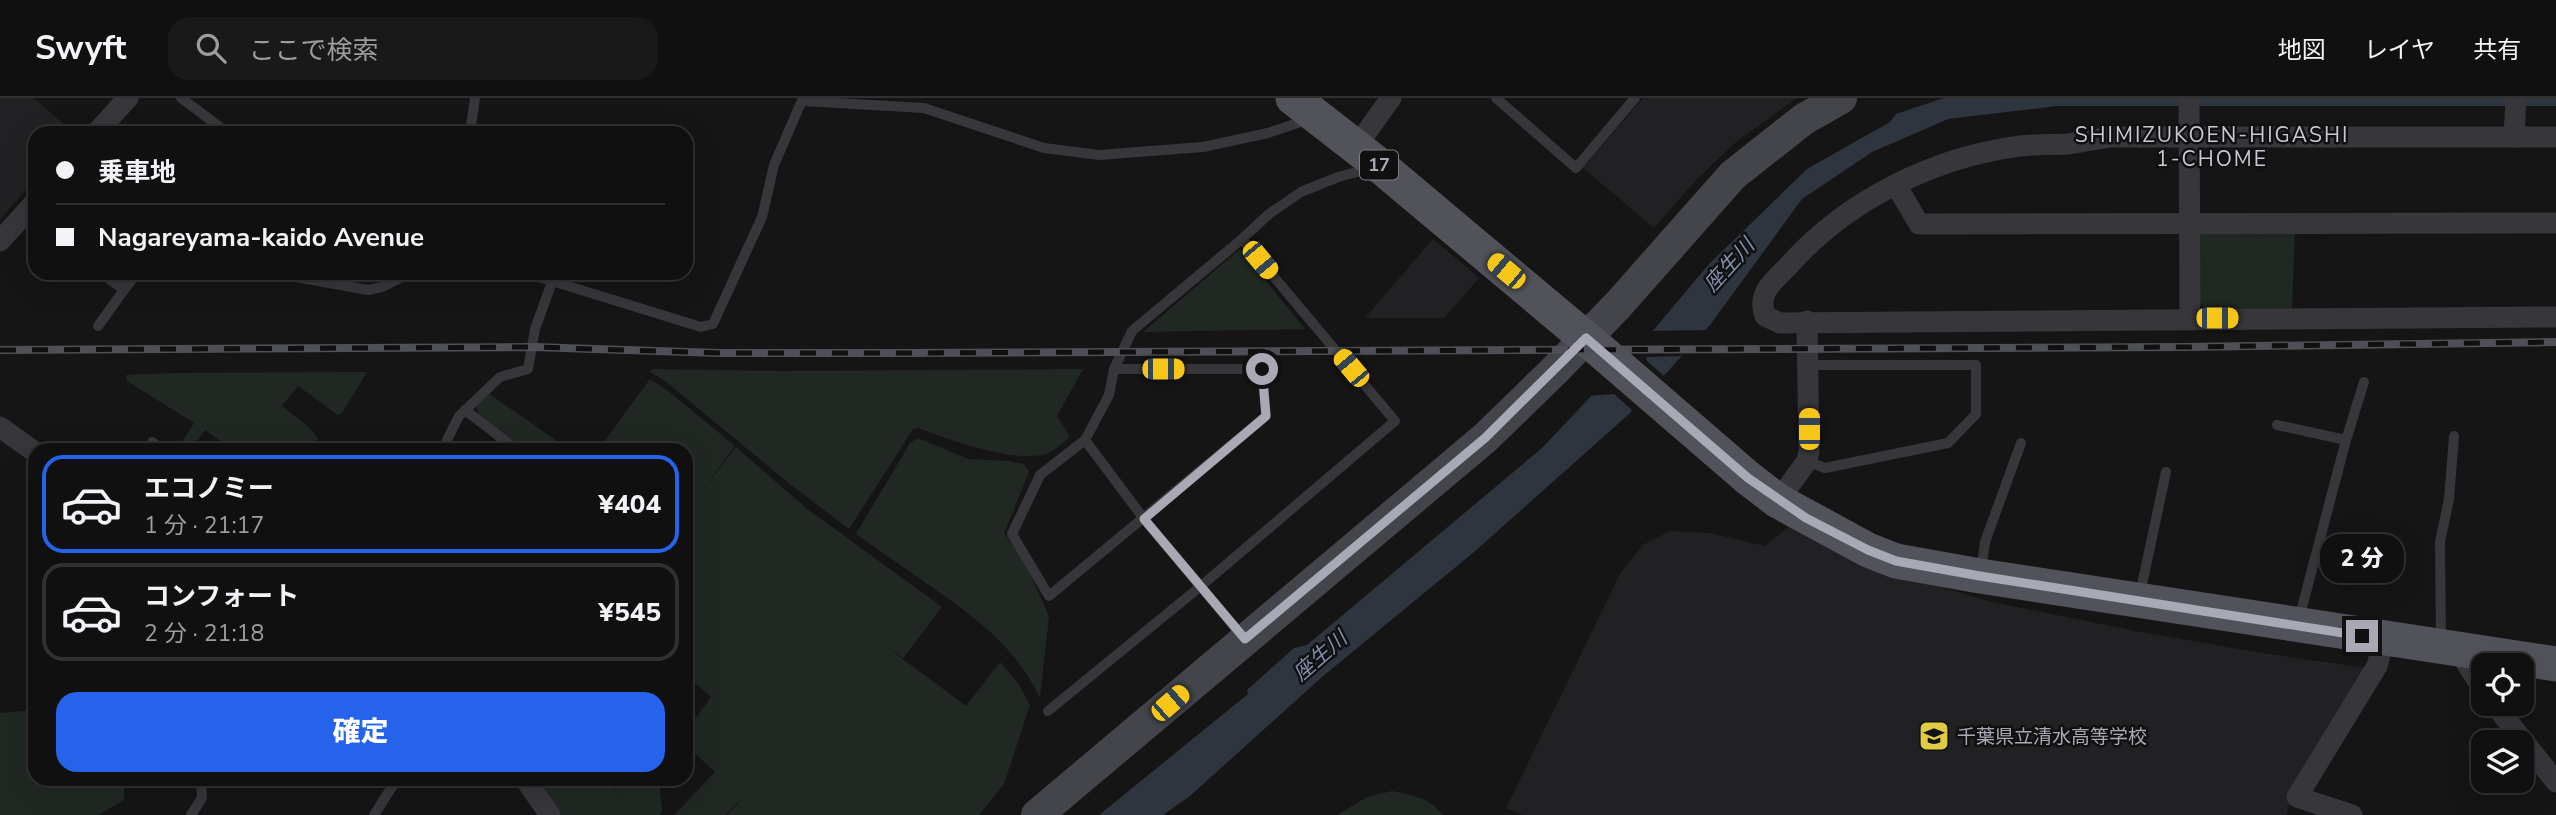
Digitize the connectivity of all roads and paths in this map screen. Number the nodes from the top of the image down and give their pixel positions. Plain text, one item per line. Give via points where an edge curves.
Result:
1 (128, 98) edge
2 (181, 98) edge
3 (475, 98) edge
4 (1391, 98) edge
5 (1635, 98) edge
6 (1842, 98) edge
7 (2189, 98) edge
8 (2516, 98) edge
9 (803, 100) edge
10 (1503, 100) edge
11 (1305, 107) edge
12 (102, 126) edge
13 (219, 126) edge
14 (472, 126) edge
15 (2515, 129) junction
16 (2189, 130) junction
17 (2556, 137) edge
18 (1367, 156) junction
19 (1895, 185) junction
20 (28, 216) edge
21 (2556, 223) edge
22 (2188, 224) junction
23 (1242, 239) junction
24 (0, 242) edge
25 (111, 280) edge
26 (132, 280) edge
27 (313, 280) edge
28 (396, 280) edge
29 (548, 280) edge
30 (552, 282) junction
31 (124, 290) junction
32 (2556, 317) edge
33 (2190, 318) junction
34 (1807, 321) junction
35 (98, 326) dead end
36 (1594, 345) junction
37 (1808, 365) junction
38 (1114, 369) junction
39 (2364, 382) dead end
40 (465, 410) junction
41 (2277, 425) dead end
42 (0, 426) edge
43 (2454, 436) dead end
44 (1085, 440) junction
45 (2346, 440) junction
46 (446, 443) edge
47 (508, 443) edge
48 (2021, 443) dead end
49 (28, 448) edge
50 (1807, 461) junction
51 (2166, 472) dead end
52 (1778, 501) junction
53 (1144, 519) junction
54 (1980, 576) junction
55 (1201, 586) junction
56 (2139, 600) junction
57 (2298, 625) junction
58 (1245, 639) junction
59 (2384, 639) junction
60 (2449, 649) junction
61 (2556, 664) edge
62 (2471, 675) edge
63 (1048, 712) dead end
64 (2504, 716) edge
65 (2556, 782) edge
66 (201, 786) edge
67 (393, 786) edge
68 (530, 786) edge
69 (2295, 806) edge
70 (191, 815) edge
71 (374, 815) edge
72 (550, 815) edge
73 (1037, 815) edge
74 (2352, 815) edge

1 - 12 street
2 - 13 lane
3 - 14 lane
4 - 18 street
5 - 10 lane via 1576,168
6 - 36 street via 1804,119 1733,174
7 - 16 street
8 - 15 street
9 - 11 lane via 924,108 1044,148 1099,155 1203,147 1268,133
9 - 30 lane via 774,165 762,217 713,324 701,327
11 - 18 main road, 17
15 - 16 street
15 - 17 street
16 - 19 street via 2019,146 1968,158
16 - 22 street
18 - 23 lane via 1360,172 1301,191
18 - 36 main road, 17
19 - 22 street via 1919,224
19 - 34 street via 1840,219 1801,252 1764,293 1765,316 1780,323
20 - 24 street
21 - 22 street
22 - 33 street
23 - 38 lane via 1132,331
23 - 55 lane via 1395,421
25 - 31 lane
26 - 31 lane
27 - 28 lane via 368,290
29 - 30 lane
30 - 40 lane via 535,329 528,369 500,376
31 - 35 lane
32 - 33 street
33 - 34 street
34 - 37 street
36 - 52 main road, 17
36 - 58 street
37 - 50 street
37 - 50 lane via 1976,365 1976,414 1948,443 1825,468
38 - 44 lane via 1109,395
38 - 53 lane via 1262,369 1266,416
39 - 45 lane
40 - 46 lane
40 - 47 lane
41 - 45 lane
42 - 49 street
43 - 60 lane via 2440,542
44 - 53 lane
44 - 53 lane via 1040,475 1012,534 1049,596
45 - 57 lane
48 - 54 lane via 1985,542
50 - 52 street
51 - 56 lane
52 - 54 main road, 17 via 1896,561
53 - 55 lane
54 - 56 main road, 17
55 - 58 lane
55 - 63 lane
56 - 57 main road, 17
57 - 59 main road, 17
58 - 73 street
59 - 60 main road, 17
59 - 69 street via 2377,666
60 - 61 main road, 17
60 - 62 street
64 - 65 street
66 - 70 lane via 202,799
67 - 71 lane
68 - 72 street
69 - 74 street

